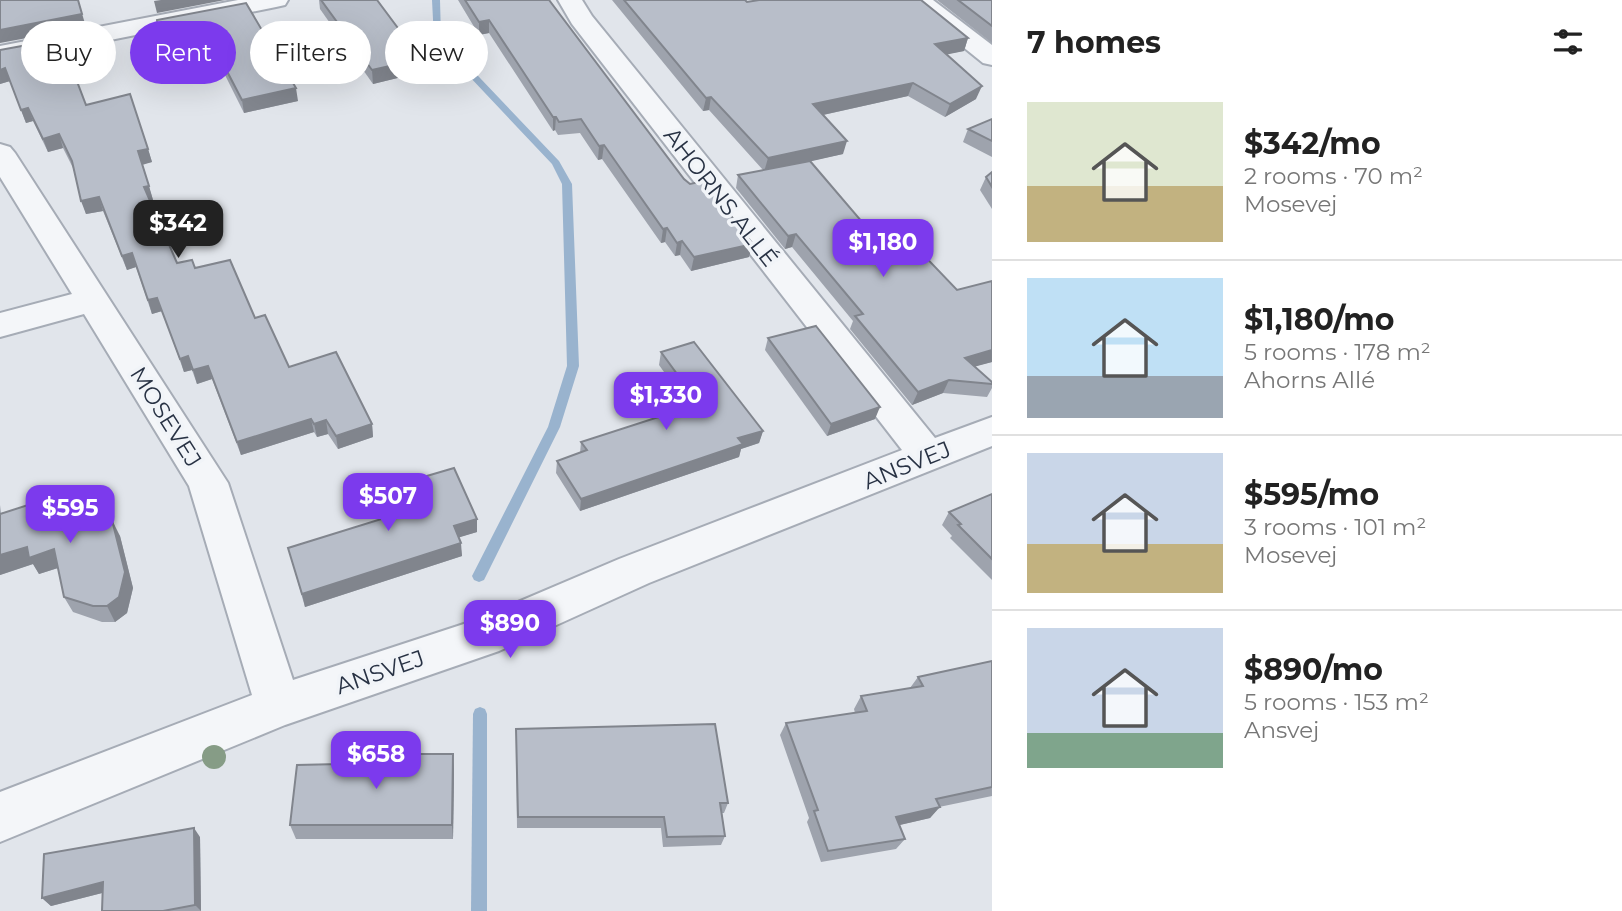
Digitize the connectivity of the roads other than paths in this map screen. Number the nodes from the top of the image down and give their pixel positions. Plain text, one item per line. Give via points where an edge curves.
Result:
1 (276, 0) edge
2 (570, 0) edge
3 (917, 0) edge
4 (0, 54) edge
5 (992, 57) edge
6 (0, 153) edge
7 (92, 300) junction
8 (0, 325) edge
9 (992, 431) edge
10 (929, 457) junction
11 (278, 706) junction
12 (0, 817) edge

1 - 4 street
2 - 10 street, AHORNS ALLÉ
3 - 5 street
6 - 7 street, MOSEVEJ
7 - 8 street
7 - 11 street, MOSEVEJ via 208,483
9 - 10 street, ANSVEJ
10 - 11 street, ANSVEJ via 634,571 483,636
11 - 12 street, ANSVEJ

